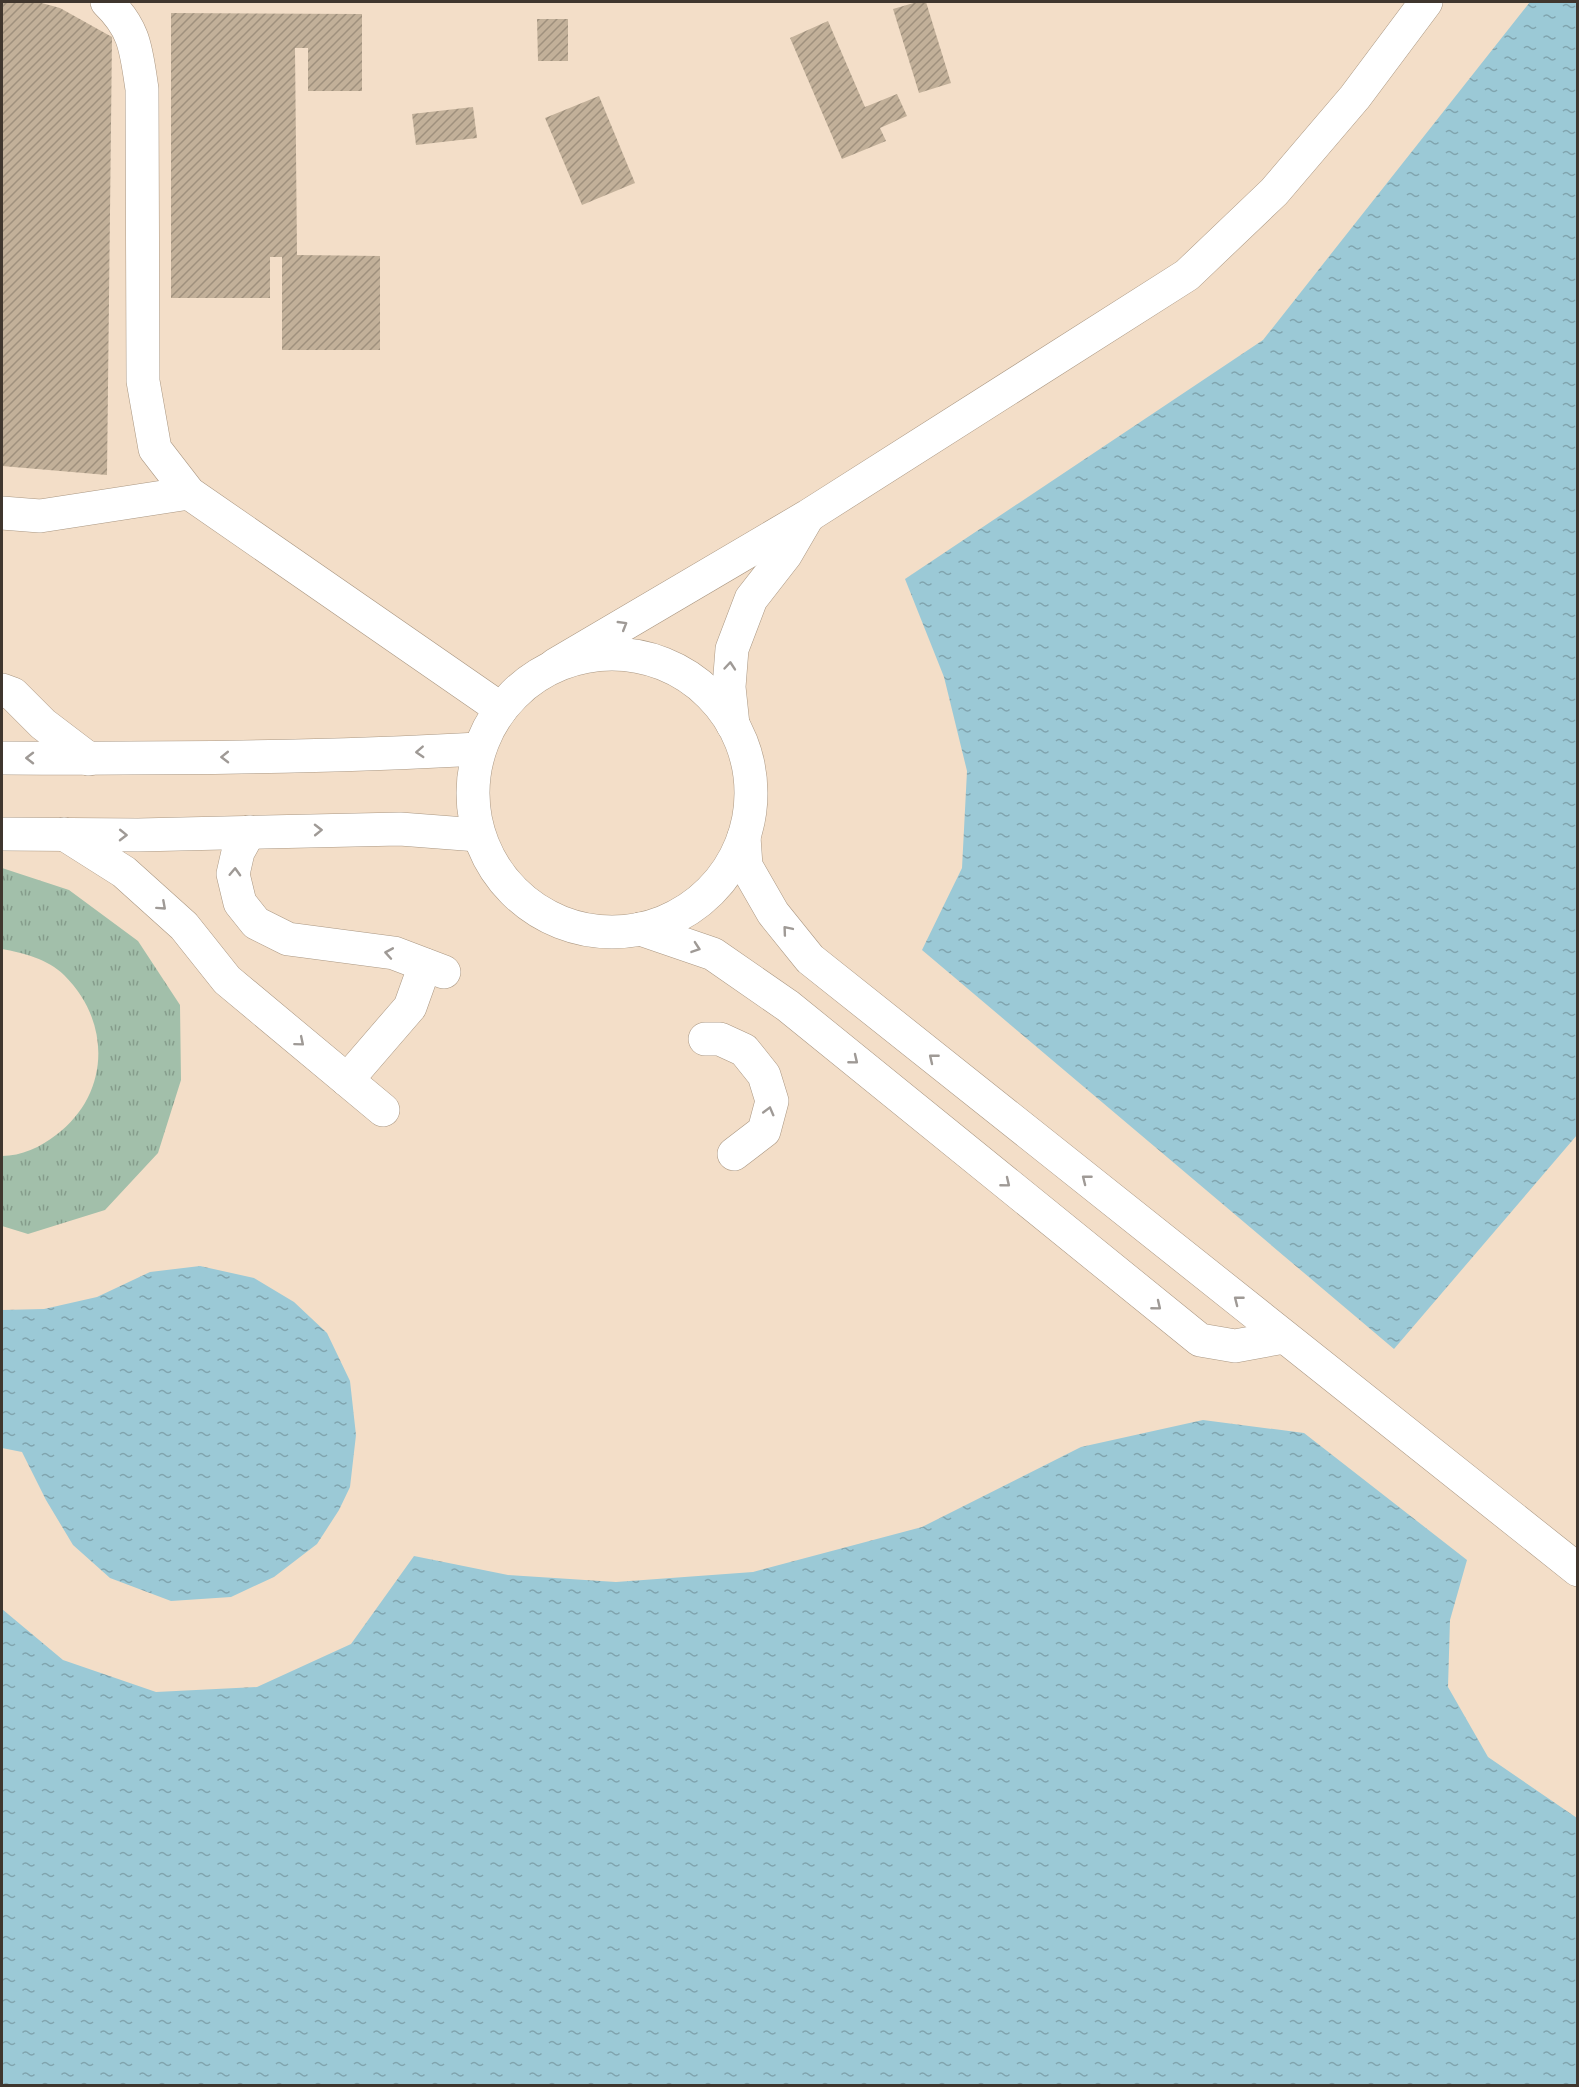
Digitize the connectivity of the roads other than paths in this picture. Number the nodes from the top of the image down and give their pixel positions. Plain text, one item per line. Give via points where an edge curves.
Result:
1 (107, 2) edge
2 (1426, 2) edge
3 (189, 493) junction
4 (2, 513) edge
5 (808, 516) junction
6 (555, 665) junction
7 (2, 690) edge
8 (501, 709) junction
9 (733, 724) junction
10 (478, 749) junction
11 (2, 758) edge
12 (89, 759) junction
13 (249, 832) junction
14 (2, 834) edge
15 (64, 834) junction
16 (478, 835) junction
17 (744, 837) junction
18 (640, 929) junction
19 (705, 1039) dead end
20 (346, 1080) junction
21 (383, 1110) dead end
22 (734, 1154) dead end
23 (1284, 1337) junction
24 (1578, 1570) edge

1 - 3 street via 119,13 135,43 142,89 142,381 155,449
2 - 5 street via 1355,97 1274,192 1187,275
3 - 4 street via 40,516
3 - 8 street
6 -> 5 street
9 -> 5 street via 729,687 732,649 751,599 786,554
6 - 8 street via 530,680
6 - 9 street via 583,656 612,654 641,657 669,666 716,700
7 - 12 street via 13,693 44,724
8 - 10 street
9 - 17 street via 745,751 751,780 751,809
10 -> 12 street
10 - 16 street via 472,778
12 -> 11 street
15 -> 13 street
13 -> 16 street via 400,829
20 -> 13 street via 410,1006 435,968 394,953 288,939 256,923 240,903 233,874 238,852
14 - 15 street
15 -> 20 street via 124,872 184,926 227,980
16 - 18 street via 490,862 528,905 554,920 582,929 611,933
17 - 18 street via 733,863 693,907 668,921
23 -> 17 street via 810,959 772,913 746,866
18 -> 23 street via 713,954 788,1006 1200,1341 1235,1346
22 -> 19 street via 764,1131 772,1101 764,1075 744,1050 720,1039
20 - 21 street
23 - 24 street

